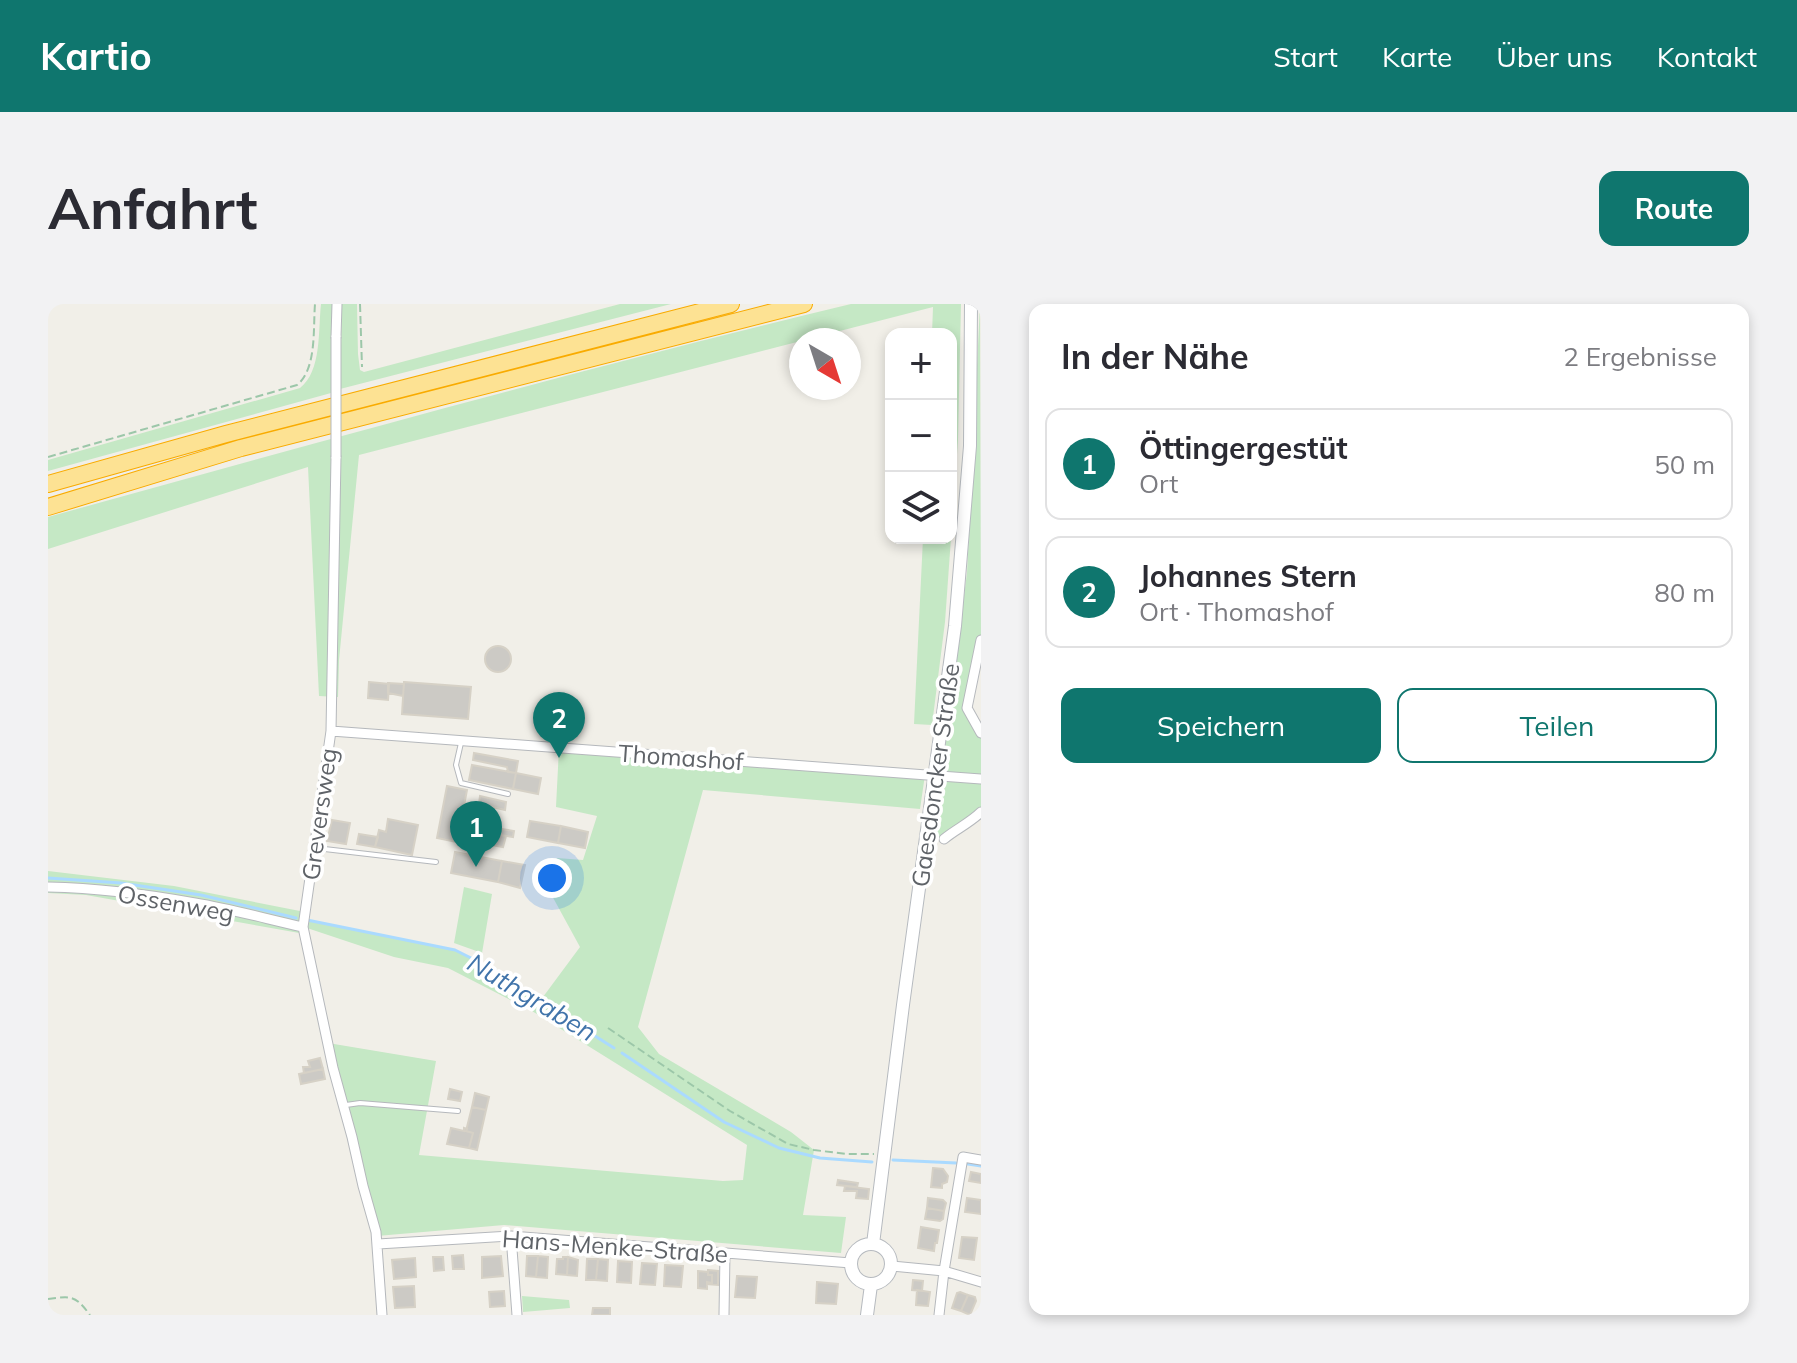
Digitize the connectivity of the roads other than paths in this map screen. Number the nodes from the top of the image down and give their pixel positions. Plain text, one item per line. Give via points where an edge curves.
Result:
1 (337, 304) edge
2 (731, 304) edge
3 (804, 304) edge
4 (971, 304) edge
5 (48, 484) edge
6 (48, 507) edge
7 (981, 640) edge
8 (331, 731) junction
9 (981, 733) edge
10 (461, 741) junction
11 (935, 775) junction
12 (981, 779) edge
13 (508, 794) dead end
14 (981, 812) edge
15 (944, 839) dead end
16 (313, 847) junction
17 (436, 862) dead end
18 (48, 887) edge
19 (303, 927) junction
20 (344, 1106) junction
21 (458, 1111) dead end
22 (981, 1160) edge
23 (511, 1236) junction
24 (378, 1244) junction
25 (873, 1244) junction
26 (725, 1253) junction
27 (851, 1263) junction
28 (892, 1266) junction
29 (944, 1271) junction
30 (981, 1282) edge
31 (871, 1285) junction
32 (382, 1315) edge
33 (517, 1315) edge
34 (724, 1315) edge
35 (867, 1315) edge
36 (939, 1315) edge

1 - 8 street, Greversweg, bridge
2 - 5 highway
3 - 6 highway via 256,444
4 - 11 main road, Gaesdoncker Straße via 968,476
7 - 9 street via 967,708
8 - 10 street, Thomashof
8 - 16 street, Greversweg
10 - 11 street, Thomashof
10 - 13 lane via 456,765 461,783
11 - 12 street, Thomashof
11 - 25 main road, Gaesdoncker Straße
14 - 15 street
16 - 17 lane
16 - 19 street, Greversweg
18 - 19 street, Ossenweg via 160,897
19 - 20 street, Greversweg
20 - 21 lane
20 - 24 street, Greversweg
22 - 29 street via 963,1157
23 - 24 street, Hans-Menke-Straße
23 - 26 street, Hans-Menke-Straße
23 - 33 street
24 - 32 street, Greversweg
25 - 27 main road via 861,1247
25 - 28 main road via 885,1249
26 - 27 street, Hans-Menke-Straße
26 - 34 street
27 - 31 main road via 858,1280
28 - 29 street
28 - 31 main road via 882,1282
29 - 30 street
29 - 36 street
31 - 35 main road

